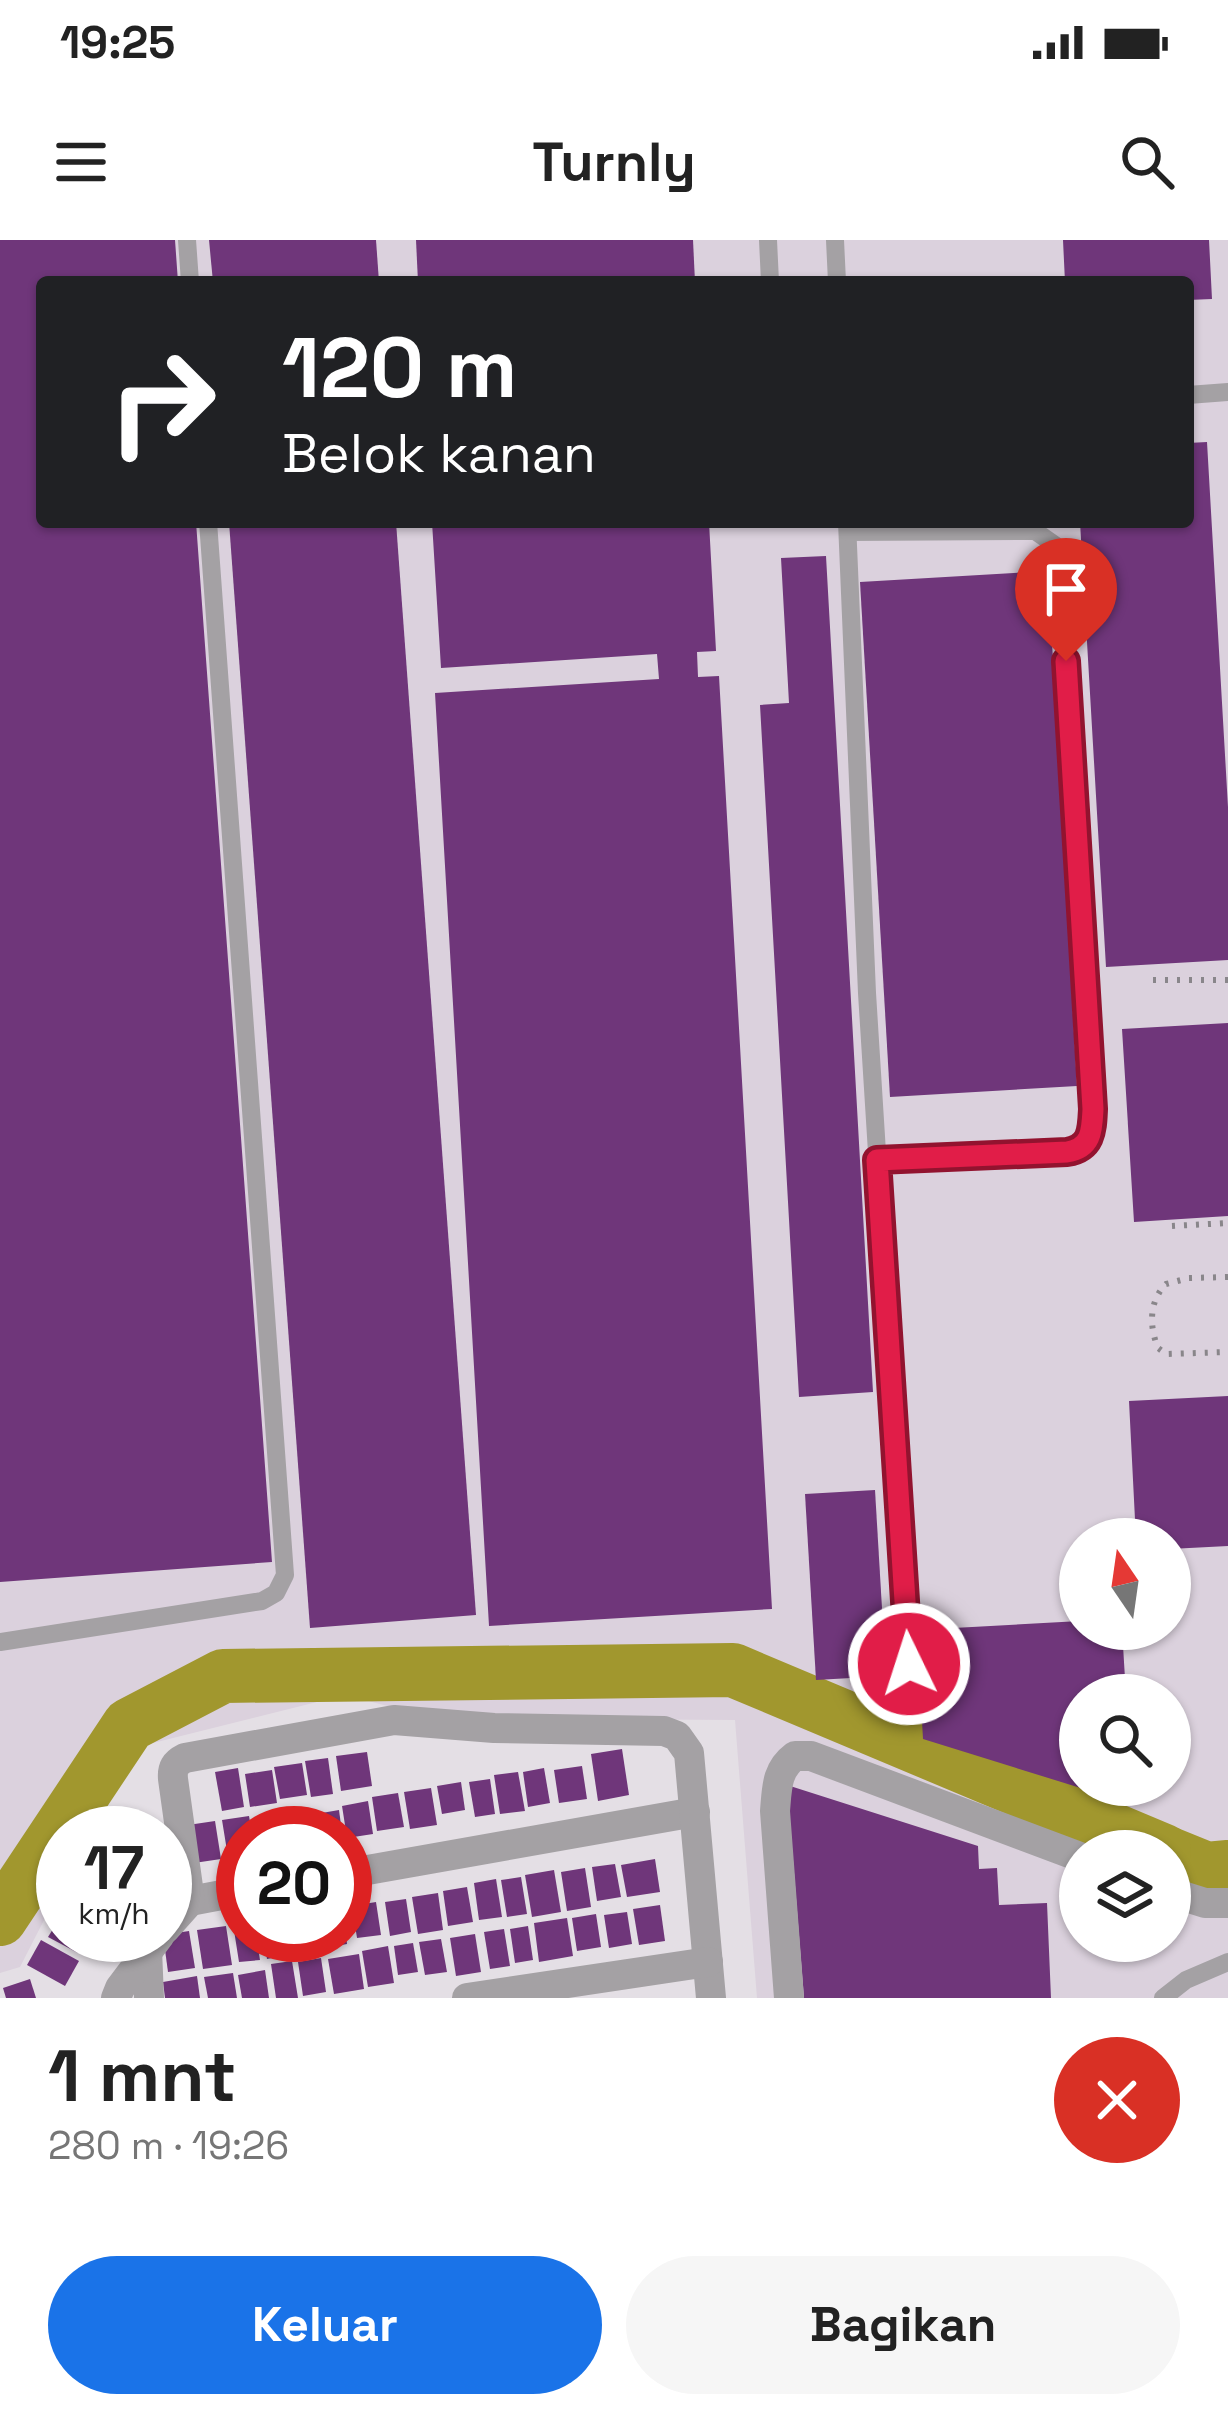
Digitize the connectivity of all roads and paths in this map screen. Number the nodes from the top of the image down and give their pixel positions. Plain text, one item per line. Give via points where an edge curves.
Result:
1 (187, 240) edge
2 (768, 240) edge
3 (835, 240) edge
4 (190, 276) edge
5 (770, 276) edge
6 (837, 276) edge
7 (1228, 392) edge
8 (1194, 395) edge
9 (208, 528) edge
10 (847, 528) edge
11 (894, 528) edge
12 (1153, 980) dead end
13 (1228, 980) edge
14 (877, 1160) junction
15 (1228, 1223) edge
16 (1172, 1226) dead end
17 (1228, 1277) edge
18 (1228, 1352) edge
19 (0, 1642) edge
20 (912, 1710) dead end
21 (176, 1806) edge
22 (695, 1812) junction
23 (1059, 1849) edge
24 (372, 1869) edge
25 (1191, 1899) edge
26 (1228, 1903) edge
27 (708, 1961) junction
28 (141, 1962) edge
29 (154, 1962) edge
30 (1228, 1962) edge
31 (116, 1998) edge
32 (149, 1998) edge
33 (467, 1998) edge
34 (711, 1998) edge
35 (789, 1998) edge
36 (1163, 1998) edge

1 - 4 lane
2 - 5 lane
3 - 6 lane
7 - 8 lane
9 - 19 lane via 286,1575 262,1601
10 - 14 lane
11 - 14 lane via 1035,531 1055,545 1093,1109 1090,1136 1076,1150
12 - 13 path
14 - 20 lane
15 - 16 path
17 - 18 path via 1166,1284 1153,1322 1166,1354
21 - 22 street via 177,1762 394,1720 664,1731 689,1753
22 - 24 street
22 - 27 street
23 - 35 street via 795,1756 777,1782 775,1811
25 - 26 street
27 - 33 street
27 - 34 street
28 - 31 street
29 - 32 street
30 - 36 lane

